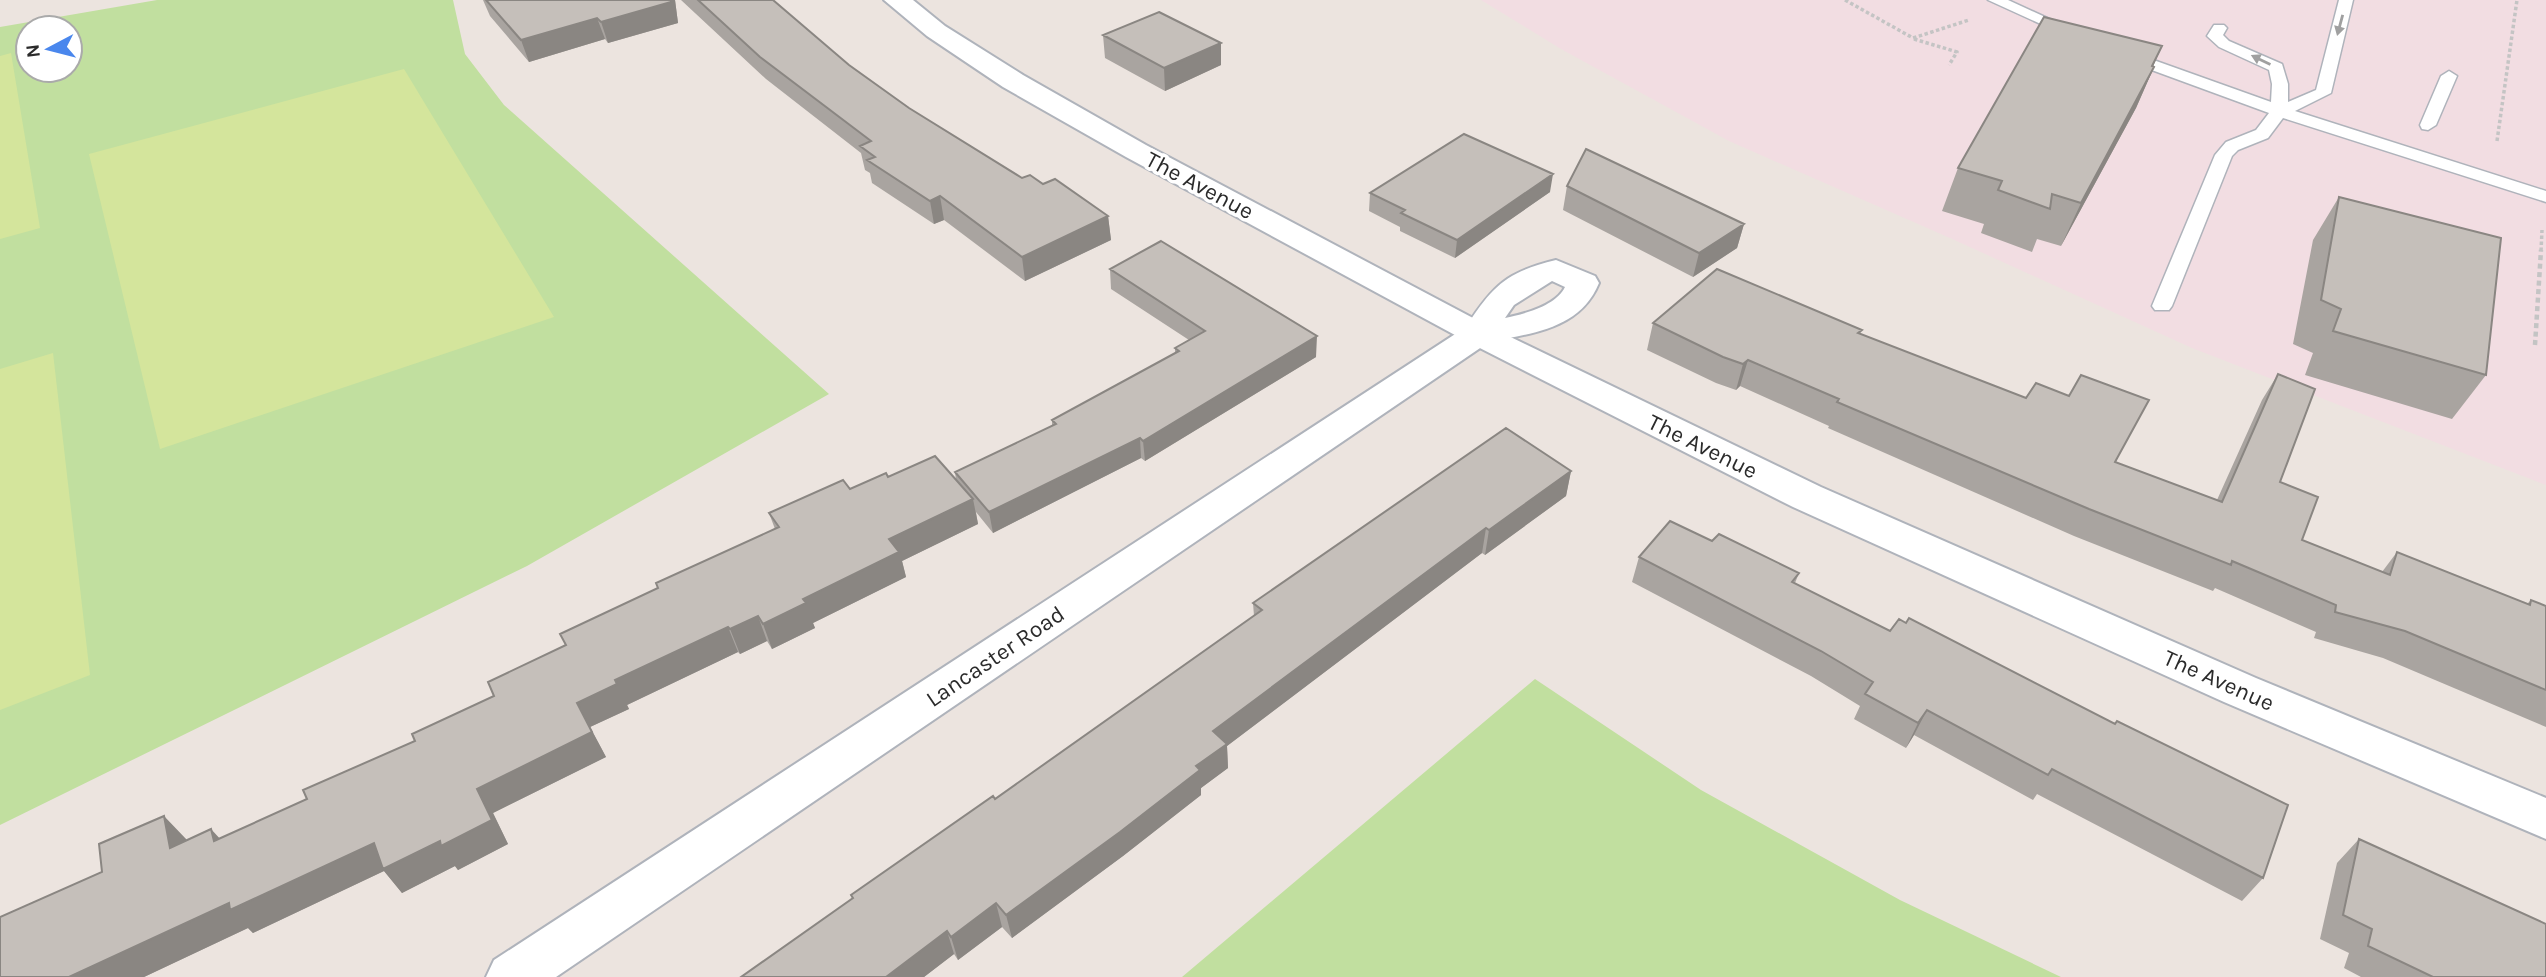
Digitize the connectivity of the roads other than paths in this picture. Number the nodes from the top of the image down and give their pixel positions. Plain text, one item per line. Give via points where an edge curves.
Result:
1 (897, 0) edge
2 (1995, 0) edge
3 (2346, 0) edge
4 (2218, 28) dead end
5 (2449, 76) dead end
6 (2279, 111) junction
7 (2428, 125) dead end
8 (2546, 197) edge
9 (2162, 306) dead end
10 (1478, 334) junction
11 (2546, 819) edge
12 (512, 977) edge

1 - 10 street, The Avenue via 1013,81
2 - 6 lane
3 -> 6 lane via 2323,93
6 -> 4 lane via 2276,68 2224,44 2215,36
5 - 7 lane
6 - 8 lane
6 - 9 lane via 2262,134 2232,146 2224,155
10 - 11 street, The Avenue via 1807,497 2240,690
10 - 12 street, Lancaster Road

